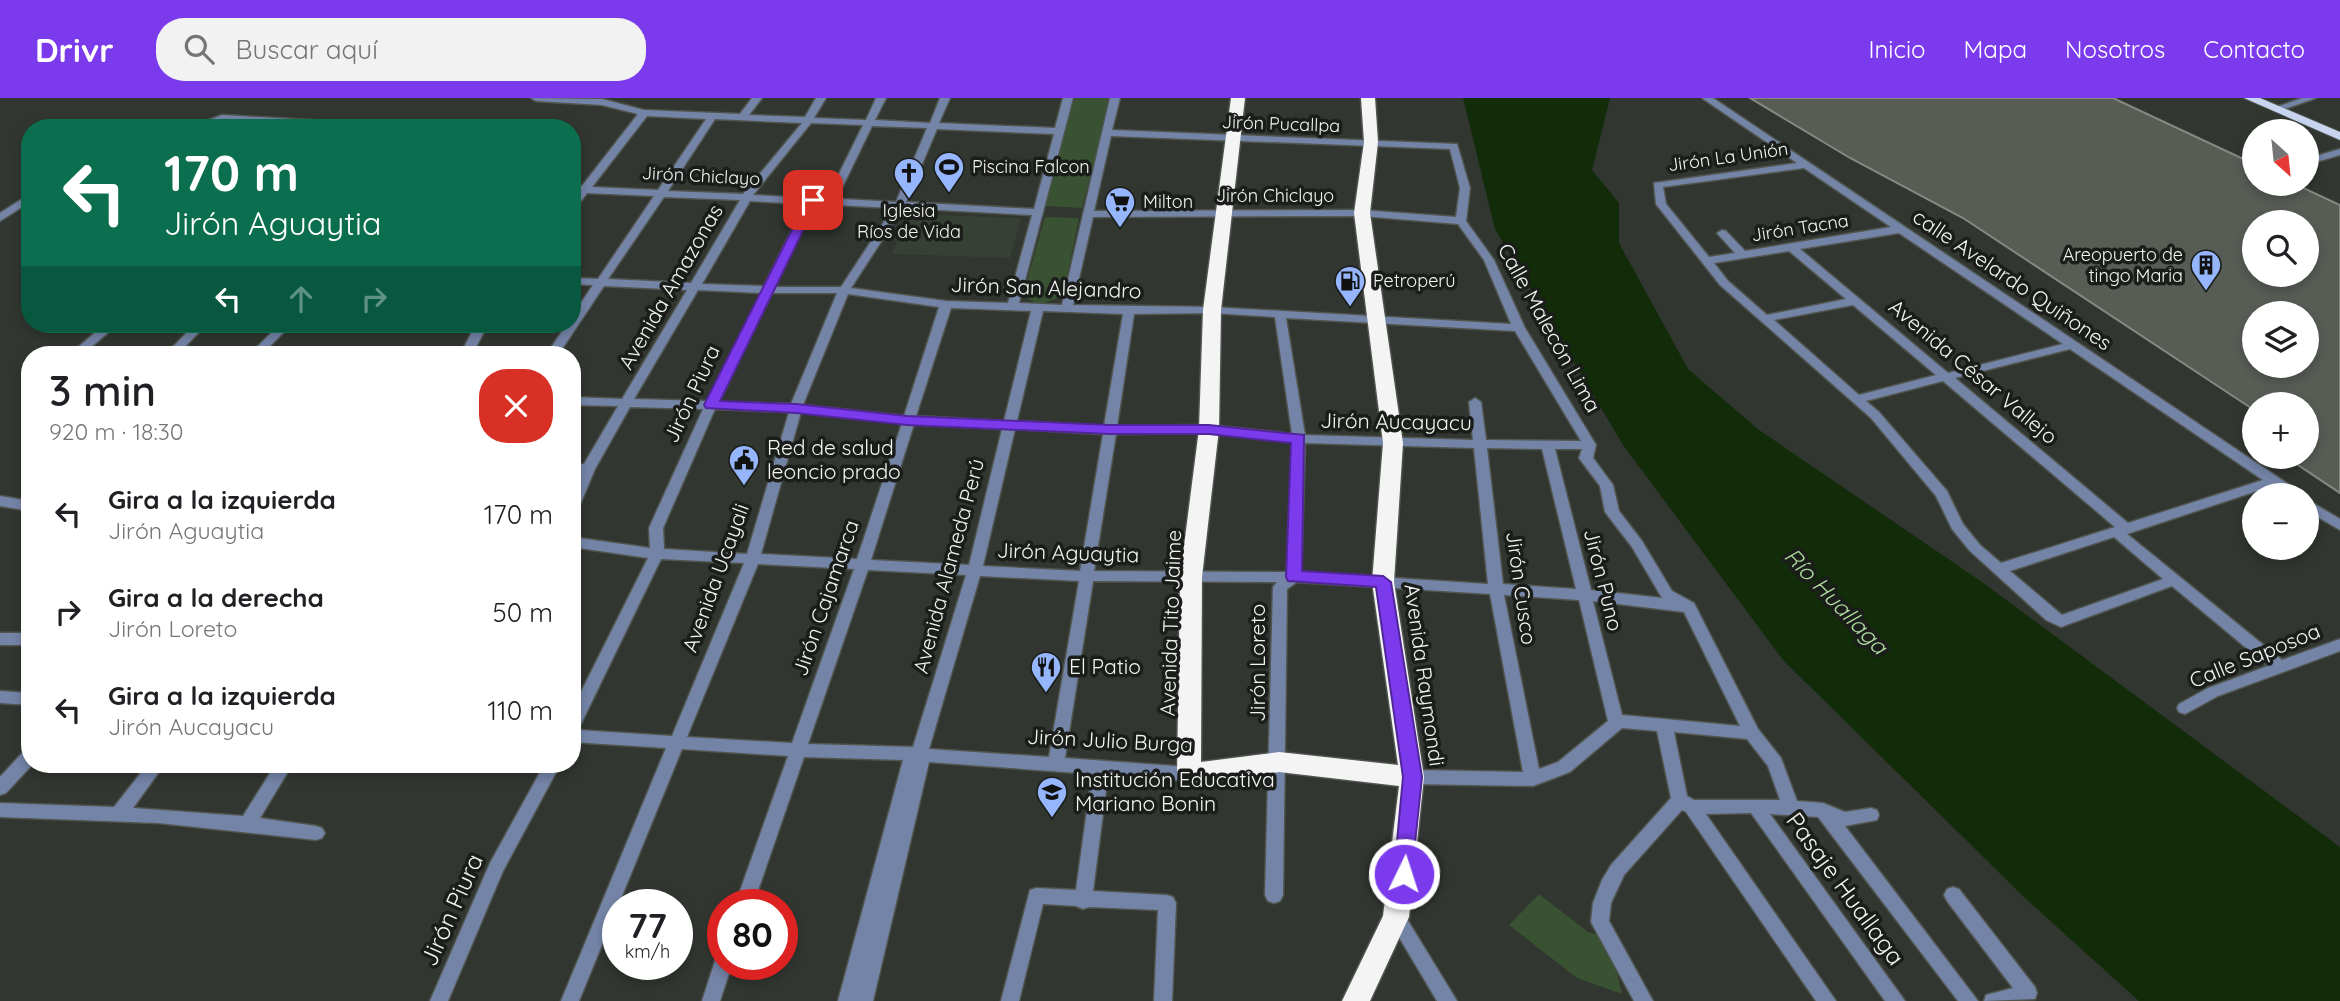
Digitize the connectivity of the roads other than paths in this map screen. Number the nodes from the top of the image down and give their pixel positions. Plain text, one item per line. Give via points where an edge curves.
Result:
1 (537, 98) edge
2 (757, 98) edge
3 (821, 98) edge
4 (881, 98) edge
5 (945, 98) edge
6 (1068, 98) edge
7 (1115, 98) edge
8 (1238, 98) edge
9 (1367, 98) edge
10 (1707, 98) edge
11 (2250, 98) edge
12 (2311, 98) edge
13 (608, 101) edge
14 (2276, 109) junction
15 (644, 113) junction
16 (712, 117) junction
17 (742, 118) junction
18 (219, 119) edge
19 (239, 119) edge
20 (807, 122) junction
21 (869, 124) junction
22 (932, 126) junction
23 (1060, 131) junction
24 (1108, 133) junction
25 (2340, 136) edge
26 (1235, 138) junction
27 (1371, 142) junction
28 (2340, 152) edge
29 (2319, 158) edge
30 (1804, 164) junction
31 (581, 190) edge
32 (585, 190) junction
33 (660, 191) junction
34 (581, 195) edge
35 (747, 195) junction
36 (813, 200) junction
37 (21, 203) edge
38 (899, 206) junction
39 (1038, 212) junction
40 (1362, 213) junction
41 (1090, 214) junction
42 (1223, 215) junction
43 (0, 218) edge
44 (1461, 221) junction
45 (1901, 229) junction
46 (1722, 233) dead end
47 (1791, 247) junction
48 (1743, 255) junction
49 (1705, 261) junction
50 (581, 281) edge
51 (600, 281) junction
52 (694, 286) junction
53 (767, 290) junction
54 (844, 290) junction
55 (1856, 301) junction
56 (946, 304) junction
57 (1013, 306) junction
58 (1038, 307) junction
59 (1067, 309) junction
60 (581, 310) edge
61 (1212, 310) junction
62 (1129, 311) junction
63 (1280, 314) junction
64 (1375, 318) junction
65 (1767, 318) junction
66 (1519, 328) junction
67 (101, 333) edge
68 (192, 333) edge
69 (277, 333) edge
70 (2071, 345) junction
71 (86, 346) edge
72 (180, 346) edge
73 (264, 346) edge
74 (1949, 379) junction
75 (1858, 399) junction
76 (581, 401) edge
77 (627, 401) junction
78 (1475, 402) dead end
79 (711, 405) junction
80 (796, 408) junction
81 (907, 420) junction
82 (1010, 425) junction
83 (1209, 429) junction
84 (1110, 430) junction
85 (1299, 439) junction
86 (1393, 443) junction
87 (1481, 443) junction
88 (1590, 445) junction
89 (1548, 446) junction
90 (581, 469) edge
91 (588, 469) junction
92 (2273, 481) junction
93 (2276, 483) edge
94 (581, 486) edge
95 (0, 501) edge
96 (21, 504) edge
97 (2319, 511) edge
98 (2340, 524) edge
99 (2121, 531) junction
100 (581, 542) edge
101 (657, 554) junction
102 (752, 558) junction
103 (863, 564) junction
104 (975, 570) junction
105 (1997, 570) junction
106 (1087, 576) junction
107 (1191, 577) junction
108 (1294, 577) junction
109 (2175, 580) junction
110 (1383, 582) junction
111 (1496, 589) junction
112 (1585, 595) junction
113 (1689, 607) junction
114 (0, 639) edge
115 (21, 639) edge
116 (2340, 645) edge
117 (2281, 668) junction
118 (0, 697) edge
119 (21, 698) edge
120 (581, 708) edge
121 (2185, 708) dead end
122 (1616, 723) junction
123 (1664, 724) junction
124 (1752, 733) junction
125 (581, 737) edge
126 (676, 743) junction
127 (797, 750) junction
128 (918, 754) junction
129 (1279, 762) junction
130 (21, 766) edge
131 (1056, 766) junction
132 (1101, 769) junction
133 (150, 773) edge
134 (279, 773) edge
135 (548, 773) edge
136 (1189, 774) junction
137 (1412, 777) junction
138 (1533, 779) junction
139 (0, 788) edge
140 (1686, 803) junction
141 (1755, 806) junction
142 (1791, 809) junction
143 (0, 810) edge
144 (1823, 810) junction
145 (120, 812) junction
146 (1871, 815) dead end
147 (248, 823) junction
148 (316, 833) dead end
149 (749, 889) edge
150 (1274, 895) dead end
151 (1953, 895) dead end
152 (1083, 901) junction
153 (1396, 917) junction
154 (718, 980) edge
155 (439, 1001) edge
156 (569, 1001) edge
157 (711, 1001) edge
158 (847, 1001) edge
159 (864, 1001) edge
160 (1010, 1001) edge
161 (1163, 1001) edge
162 (1356, 1001) edge
163 (1448, 1001) edge
164 (1644, 1001) edge
165 (1828, 1001) edge
166 (1896, 1001) edge
167 (1969, 1001) edge
168 (1993, 1001) edge

1 - 13 street
2 - 17 street
3 - 20 street, Avenida Amazonas
4 - 21 street, Jirón Piura
5 - 22 street, Avenida Ucayali
6 - 23 street
7 - 24 street
8 - 26 highway, Avenida Tito Jaime
9 - 27 highway, Avenida Raymondi
10 - 30 street, calle Avelardo Quiñones
11 - 14 main road
12 - 14 street
13 - 15 street
14 - 25 main road
15 - 16 street via 674,109
15 - 32 street
16 - 17 street
16 - 33 street
17 - 20 street
18 - 19 street
20 - 21 street
20 - 35 street, Avenida Amazonas
21 - 22 street
21 - 36 street, Jirón Piura via 837,188
22 - 23 street
22 - 38 street, Avenida Ucayali
23 - 39 street
24 - 26 street, Jirón Pucallpa
24 - 41 street
26 - 27 street, Jirón Pucallpa
26 - 42 highway, Avenida Tito Jaime
27 - 40 highway, Avenida Raymondi
27 - 44 street, Jirón Pucallpa via 1454,146 1465,188
28 - 29 street
30 - 45 street, calle Avelardo Quiñones
30 - 49 street, Jirón La Unión via 1658,185 1661,204
31 - 32 street, Jirón Chiclayo
32 - 33 street, Jirón Chiclayo
32 - 34 street
33 - 35 street, Jirón Chiclayo
33 - 51 street
35 - 36 street, Jirón Chiclayo
35 - 52 street, Avenida Amazonas
36 - 38 street, Jirón Chiclayo
36 - 53 street, Jirón Piura
37 - 43 street
38 - 39 street, Jirón Chiclayo
38 - 54 street, Avenida Ucayali
39 - 57 street
40 - 42 street, Jirón Chiclayo
40 - 44 street, Jirón Chiclayo
40 - 64 highway, Avenida Raymondi
41 - 42 street, Jirón Chiclayo
41 - 59 street
42 - 61 highway, Avenida Tito Jaime
44 - 66 street, Calle Malecón Lima via 1489,260
45 - 47 street, Jirón Tacna
45 - 70 street, calle Avelardo Quiñones
46 - 48 street
47 - 48 street, Jirón Tacna
47 - 55 street, Avenida César Vallejo
48 - 49 street, Jirón Tacna
49 - 65 street
50 - 51 street, Jirón San Alejandro
51 - 52 street, Jirón San Alejandro
51 - 60 street
52 - 53 street, Jirón San Alejandro
52 - 77 street, Avenida Amazonas
53 - 54 street, Jirón San Alejandro
53 - 79 street, Jirón Piura
54 - 56 street, Jirón San Alejandro
54 - 80 street, Avenida Ucayali
55 - 65 street
55 - 74 street, Avenida César Vallejo
56 - 57 street, Jirón San Alejandro
56 - 81 street, Jirón Cajamarca
57 - 58 street, Jirón San Alejandro
58 - 59 street, Jirón San Alejandro
58 - 82 street, Avenida Alameda Perú
59 - 62 street, Jirón San Alejandro
61 - 62 street, Jirón San Alejandro
61 - 63 street, Jirón San Alejandro
61 - 83 highway, Avenida Tito Jaime
62 - 84 street
63 - 64 street, Jirón San Alejandro
63 - 85 street, Jirón Loreto
64 - 66 street, Jirón San Alejandro
64 - 86 highway, Avenida Raymondi
65 - 75 street
66 - 88 street, Calle Malecón Lima
67 - 71 street
68 - 72 street
69 - 73 street
70 - 74 street
70 - 92 street, calle Avelardo Quiñones
74 - 75 street
74 - 99 street, Avenida César Vallejo
75 - 105 street via 1942,494 1958,526
76 - 77 street, Jirón Aucayacu
77 - 79 street, Jirón Aucayacu
77 - 91 street, Avenida Amazonas
78 - 87 street, Jirón Cusco
79 - 80 street, Jirón Aucayacu
79 - 101 street, Jirón Piura via 656,528
80 - 81 street, Jirón Aucayacu
80 - 102 street, Avenida Ucayali
81 - 82 street, Jirón Aucayacu
81 - 103 street, Jirón Cajamarca
82 - 84 street, Jirón Aucayacu
82 - 104 street, Avenida Alameda Perú
83 - 84 street, Jirón Aucayacu
83 - 85 street, Jirón Aucayacu
83 - 107 highway, Avenida Tito Jaime
84 - 106 street
85 - 86 street, Jirón Aucayacu
85 - 108 street, Jirón Loreto
86 - 87 street, Jirón Aucayacu
86 - 110 highway, Avenida Raymondi
87 - 89 street, Jirón Aucayacu
87 - 111 street, Jirón Cusco
88 - 89 street, Jirón Aucayacu
88 - 113 street, Calle Malecón Lima via 1586,458 1606,485 1612,512 1667,595
89 - 112 street, Jirón Puno
90 - 91 street
91 - 94 street, Avenida Amazonas
92 - 93 street, calle Avelardo Quiñones
92 - 99 street
95 - 96 street
97 - 98 street
99 - 105 street
99 - 109 street, Avenida César Vallejo
100 - 101 street, Jirón Aguaytia
101 - 102 street, Jirón Aguaytia
101 - 120 street, Jirón Piura
102 - 103 street, Jirón Aguaytia
102 - 126 street, Avenida Ucayali
103 - 104 street, Jirón Aguaytia
103 - 127 street, Jirón Cajamarca
104 - 106 street, Jirón Aguaytia
104 - 128 street, Avenida Alameda Perú
105 - 109 street via 2061,621
106 - 107 street, Jirón Aguaytia
106 - 131 street
107 - 108 street, Jirón Aguaytia
107 - 136 highway, Avenida Tito Jaime
108 - 110 street, Jirón Aguaytia
108 - 129 street, Jirón Loreto via 1280,587
109 - 117 street, Avenida César Vallejo
110 - 111 street, Jirón Aguaytia
110 - 137 highway, Avenida Raymondi
111 - 112 street, Jirón Aguaytia
111 - 138 street, Jirón Cusco
112 - 113 street, Jirón Aguaytia
112 - 122 street, Jirón Puno
113 - 124 street, Calle Malecón Lima
114 - 115 street
116 - 117 street, Calle Saposoa
117 - 121 street, Calle Saposoa via 2213,692
118 - 119 street
122 - 123 street
122 - 138 street, Jirón Julio Burga via 1564,767
123 - 124 street
123 - 140 street
124 - 142 street, Calle Malecón Lima via 1775,763
125 - 126 street, Jirón Julio Burga
126 - 127 street, Jirón Julio Burga
126 - 156 street, Avenida Ucayali
127 - 128 street, Jirón Julio Burga
127 - 149 street, Jirón Cajamarca
128 - 131 street, Jirón Julio Burga
128 - 158 street, Avenida Alameda Perú
128 - 159 street, Avenida Alameda Perú
129 - 136 highway, Jirón Julio Burga
129 - 137 highway, Jirón Julio Burga
129 - 150 street, Jirón Loreto
130 - 139 street
131 - 132 street, Jirón Julio Burga
132 - 136 street, Jirón Julio Burga
132 - 152 street
133 - 145 street
134 - 147 street
135 - 155 street, Jirón Piura via 496,869
137 - 138 street, Jirón Julio Burga
137 - 153 highway, Avenida Raymondi
140 - 141 street
140 - 164 street via 1621,866 1600,909 1600,922
140 - 165 street
141 - 142 street
141 - 166 street, Pasaje Huallaga
142 - 144 street
143 - 145 street
144 - 146 street via 1844,819
144 - 167 street
145 - 147 street
147 - 148 street
151 - 168 street via 2028,993
152 - 160 street via 1036,897
152 - 161 street via 1167,903
153 - 162 highway, Avenida Raymondi
153 - 163 street
154 - 157 street

